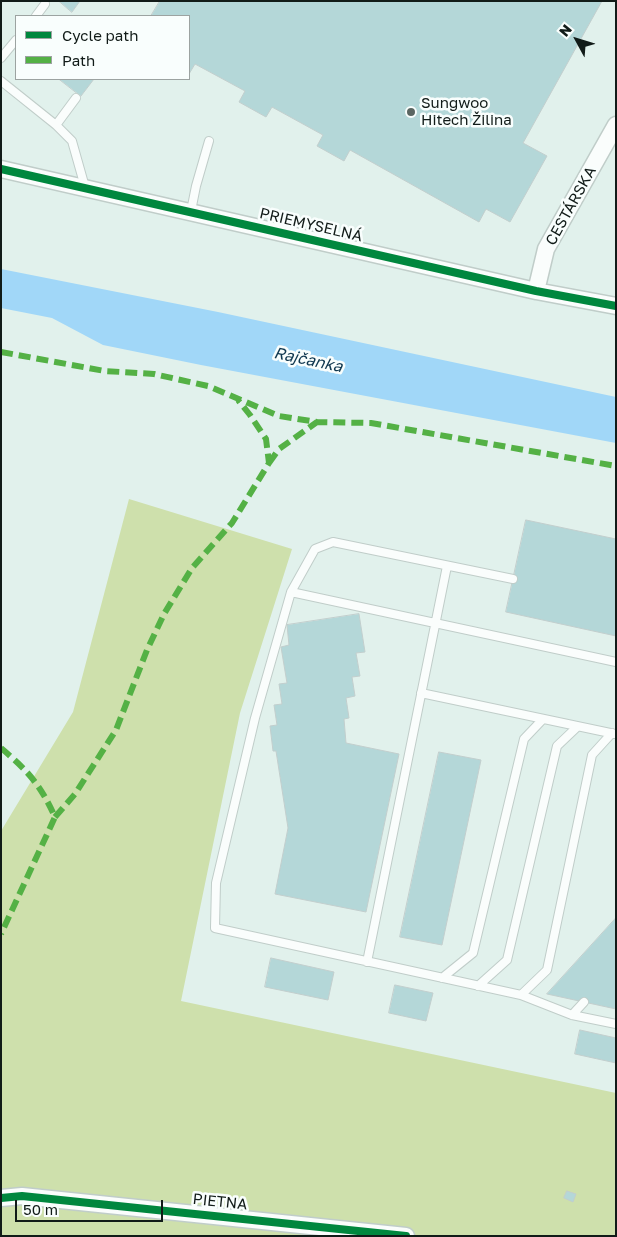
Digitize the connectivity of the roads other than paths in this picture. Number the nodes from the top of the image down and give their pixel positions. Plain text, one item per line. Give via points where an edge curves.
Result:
1 (45, 4) dead end
2 (37, 15) edge
3 (15, 41) edge
4 (1, 58) edge
5 (1, 81) edge
6 (76, 98) dead end
7 (616, 124) edge
8 (56, 125) junction
9 (209, 141) dead end
10 (1, 169) edge
11 (85, 187) junction
12 (191, 211) junction
13 (536, 291) junction
14 (616, 306) edge
15 (447, 566) junction
16 (513, 579) dead end
17 (291, 592) junction
18 (436, 624) junction
19 (616, 662) edge
20 (422, 693) junction
21 (543, 719) junction
22 (577, 726) junction
23 (614, 734) edge
24 (367, 962) junction
25 (442, 978) junction
26 (478, 986) junction
27 (521, 995) junction
28 (584, 1002) dead end
29 (572, 1015) junction
30 (615, 1024) edge
31 (1, 1198) edge
32 (406, 1236) edge

1 - 2 lane
3 - 4 lane
5 - 8 lane
6 - 8 lane
7 - 13 street, CESTÁRSKA via 546,249
8 - 11 lane via 72,140
9 - 12 lane
10 - 11 street, PRIEMYSELNÁ
11 - 12 street, PRIEMYSELNÁ
12 - 13 street, PRIEMYSELNÁ
13 - 14 street, PRIEMYSELNÁ
15 - 16 lane
15 - 17 lane via 333,542 315,549
15 - 18 lane
17 - 18 lane
17 - 24 lane via 255,718 216,883 215,928
18 - 19 lane
18 - 20 lane
20 - 21 lane
20 - 24 lane
21 - 22 lane
21 - 25 lane via 524,739 473,953
22 - 23 lane
22 - 26 lane via 557,746 507,960
23 - 27 lane via 592,755 547,970
24 - 25 lane
25 - 26 lane
26 - 27 lane
27 - 29 lane
28 - 29 lane
29 - 30 lane
31 - 32 street, PIETNA via 32,1197

